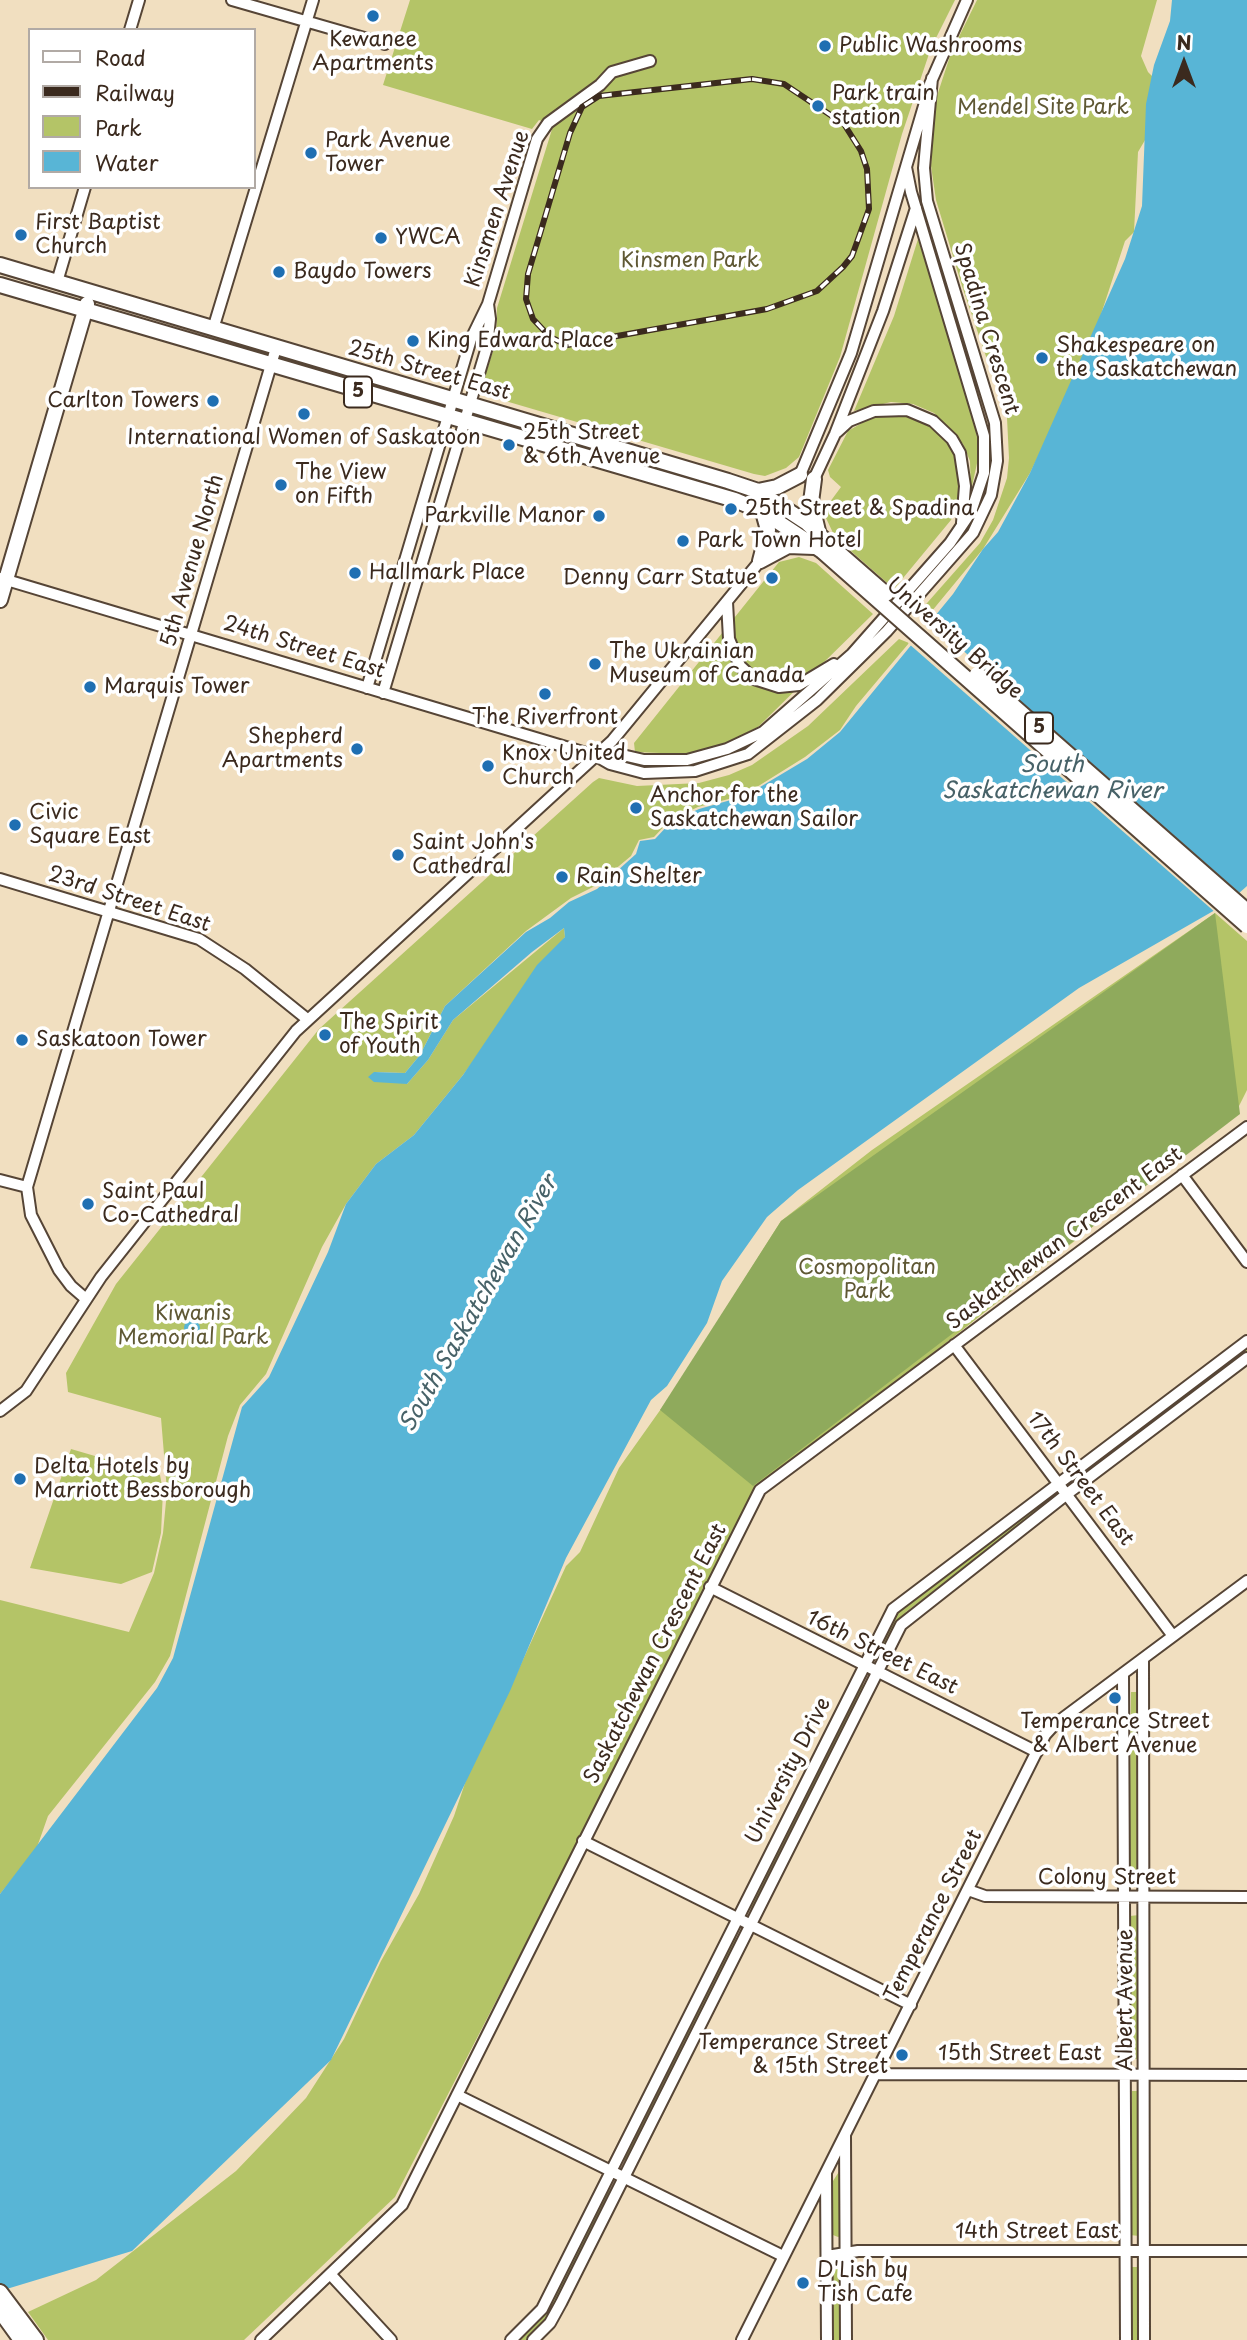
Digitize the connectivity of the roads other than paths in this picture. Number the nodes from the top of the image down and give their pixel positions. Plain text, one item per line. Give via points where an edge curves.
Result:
1 (139, 0) edge
2 (232, 0) edge
3 (313, 0) edge
4 (967, 0) edge
5 (307, 21) junction
6 (132, 28) edge
7 (385, 44) dead end
8 (650, 61) dead end
9 (932, 78) junction
10 (906, 167) junction
11 (924, 168) junction
12 (256, 188) edge
13 (84, 189) edge
14 (256, 189) edge
15 (916, 208) junction
16 (0, 265) edge
17 (57, 282) junction
18 (0, 285) edge
19 (90, 292) junction
20 (488, 304) junction
21 (85, 311) junction
22 (213, 329) junction
23 (275, 348) junction
24 (270, 367) junction
25 (455, 401) junction
26 (470, 405) junction
27 (450, 418) junction
28 (465, 423) junction
29 (835, 434) junction
30 (807, 477) junction
31 (758, 491) junction
32 (763, 512) junction
33 (962, 528) junction
34 (818, 532) junction
35 (827, 549) junction
36 (760, 561) junction
37 (3, 579) edge
38 (0, 600) edge
39 (727, 602) junction
40 (192, 634) junction
41 (852, 654) junction
42 (367, 688) junction
43 (383, 692) junction
44 (596, 756) junction
45 (0, 879) edge
46 (1247, 911) edge
47 (110, 912) junction
48 (1247, 926) edge
49 (307, 1019) junction
50 (1247, 1127) edge
51 (1182, 1175) junction
52 (0, 1180) edge
53 (27, 1187) junction
54 (1247, 1262) edge
55 (86, 1299) junction
56 (1247, 1341) edge
57 (954, 1345) junction
58 (1247, 1358) edge
59 (0, 1411) edge
60 (1058, 1482) junction
61 (1067, 1494) junction
62 (1247, 1581) edge
63 (710, 1587) junction
64 (1173, 1636) junction
65 (1143, 1659) junction
66 (864, 1666) junction
67 (877, 1673) junction
68 (1123, 1675) junction
69 (1037, 1752) junction
70 (583, 1841) junction
71 (968, 1890) junction
72 (1125, 1897) junction
73 (1247, 1897) edge
74 (1146, 1898) junction
75 (736, 1918) junction
76 (750, 1925) junction
77 (911, 2005) junction
78 (1125, 2073) junction
79 (1145, 2073) junction
80 (876, 2074) junction
81 (1247, 2075) edge
82 (457, 2095) junction
83 (845, 2135) junction
84 (610, 2171) junction
85 (826, 2171) junction
86 (625, 2179) junction
87 (846, 2251) junction
88 (1247, 2251) edge
89 (1126, 2252) junction
90 (1144, 2252) junction
91 (783, 2256) junction
92 (827, 2256) junction
93 (331, 2275) junction
94 (0, 2292) edge
95 (0, 2311) edge
96 (22, 2340) edge
97 (36, 2340) edge
98 (261, 2340) edge
99 (391, 2340) edge
100 (510, 2340) edge
101 (533, 2340) edge
102 (742, 2340) edge
103 (827, 2340) edge
104 (846, 2340) edge
105 (1126, 2340) edge
106 (1144, 2340) edge

1 - 6 street
2 - 5 street
3 - 5 street
4 - 9 street, Spadina Crescent
5 - 7 street
5 - 12 street
8 - 20 street, Kinsmen Avenue via 612,72 544,128
9 - 10 street, Spadina Crescent
9 - 11 street, Spadina Crescent
10 - 15 street, Spadina Crescent
10 - 30 street, Spadina Crescent via 851,353
11 - 15 street, Spadina Crescent
11 - 44 street, Spadina Crescent via 927,201 998,445 993,486 972,533 854,666 762,746 722,763 669,774 643,773
13 - 17 street
14 - 22 street
15 - 29 street, Spadina Crescent via 883,311
15 - 33 street, Spadina Crescent via 984,436 984,473
16 - 17 main road, 25th Street East / 5
17 - 19 main road, 25th Street East / 5
18 - 21 main road, 25th Street East / 5
19 - 21 main road
19 - 22 main road, 25th Street East / 5
20 - 25 street, Kinsmen Avenue via 471,339
20 - 26 street, Kinsmen Avenue via 488,344
21 - 24 main road, 25th Street East / 5
21 - 37 main road
22 - 23 main road, 25th Street East / 5
23 - 24 street, 5th Avenue North
23 - 25 main road, 25th Street East / 5
24 - 27 main road, 25th Street East / 5
24 - 40 street, 5th Avenue North
25 - 26 main road, 25th Street East / 5
25 - 27 street, Kinsmen Avenue
26 - 28 street, Kinsmen Avenue
26 - 31 main road, 25th Street East / 5
27 - 28 main road, 25th Street East / 5
27 - 42 street, Kinsmen Avenue
28 - 32 main road, 25th Street East / 5 via 717,494
28 - 43 street, Kinsmen Avenue
29 - 30 street, Spadina Crescent
29 - 33 street via 849,421 874,411 907,410 933,421 960,453 965,486
30 - 31 main road
30 - 34 main road
31 - 34 main road, 25th Street East / 5
32 - 35 main road, 25th Street East / 5
32 - 36 main road via 768,530
33 - 41 street, Spadina Crescent
34 - 35 main road, 25th Street East / 5
35 - 36 main road via 800,544
35 - 46 main road, University Bridge / 5, bridge
35 - 48 main road, University Bridge / 5, bridge
36 - 39 street
37 - 38 main road
37 - 40 street, 24th Street East
39 - 41 street via 729,639 740,666 754,679 779,687 799,685
39 - 44 street
40 - 42 street, 24th Street East
40 - 47 street, 5th Avenue North
41 - 44 street, Spadina Crescent via 764,732 727,750 687,760
42 - 43 street, 24th Street East
43 - 44 street, 24th Street East
44 - 49 street
45 - 47 street, 23rd Street East
47 - 49 street, 23rd Street East via 212,946
47 - 53 street, 5th Avenue North
49 - 55 street
50 - 51 street, Saskatchewan Crescent East
51 - 54 street
51 - 57 street, Saskatchewan Crescent East
52 - 53 street
53 - 55 street via 31,1215 60,1270
55 - 59 street via 26,1391
56 - 60 street, University Drive
57 - 60 street, 17th Street East
57 - 63 street, Saskatchewan Crescent East via 760,1490
58 - 61 street, University Drive
60 - 61 street, 17th Street East
60 - 66 street, University Drive via 893,1609
61 - 64 street, 17th Street East
61 - 67 street, University Drive via 901,1625
62 - 64 street, Temperance Street
63 - 66 street, 16th Street East
63 - 70 street, Saskatchewan Crescent East
64 - 65 street, Temperance Street
65 - 68 street, Temperance Street
65 - 74 street, Albert Avenue
66 - 67 street, 16th Street East
66 - 75 street, University Drive
67 - 69 street, 16th Street East
67 - 76 street, University Drive
68 - 69 street, Temperance Street via 1055,1724
68 - 72 street, Albert Avenue
69 - 71 street, Temperance Street
70 - 75 street
70 - 82 street, Saskatchewan Crescent East
71 - 72 street, Colony Street via 985,1896
71 - 77 street, Temperance Street
72 - 74 street, Colony Street
72 - 78 street, Albert Avenue
73 - 74 street, Colony Street
74 - 79 street, Albert Avenue
75 - 76 street
75 - 84 street, University Drive
76 - 77 street
76 - 86 street, University Drive
77 - 80 street, Temperance Street
78 - 79 street, 15th Street East
78 - 80 street, 15th Street East
78 - 89 street, Albert Avenue
79 - 81 street, 15th Street East
79 - 90 street, Albert Avenue
80 - 83 street, Temperance Street
82 - 84 street
82 - 93 street, Saskatchewan Crescent East via 402,2205
83 - 85 street, Temperance Street
83 - 87 street
84 - 86 street
84 - 100 street, University Drive via 542,2308
85 - 91 street, Temperance Street
85 - 92 street
86 - 91 street
86 - 101 street, University Drive via 550,2323
87 - 89 street, 14th Street East
87 - 92 street, 14th Street East
87 - 104 street
88 - 90 street, 14th Street East
89 - 90 street, 14th Street East
89 - 105 street, Albert Avenue
90 - 106 street, Albert Avenue
91 - 102 street, Temperance Street
92 - 103 street
93 - 98 street, Saskatchewan Crescent East
93 - 99 street
94 - 97 main road
95 - 96 main road

